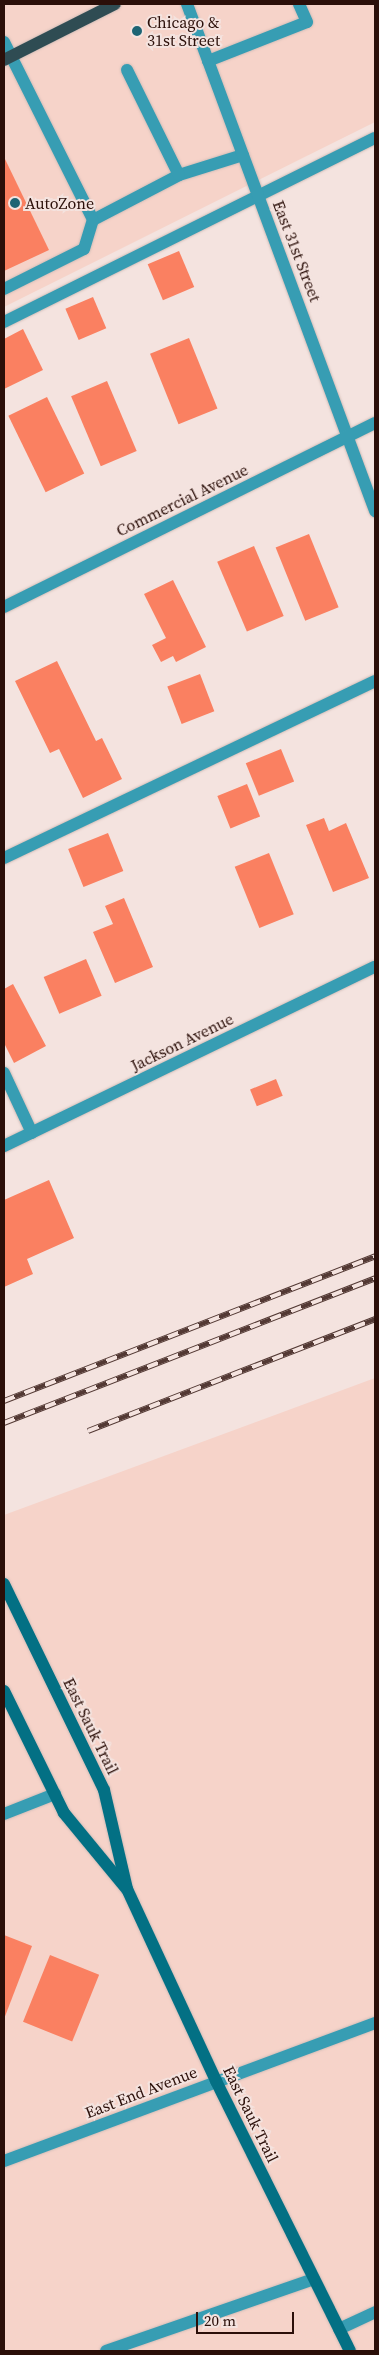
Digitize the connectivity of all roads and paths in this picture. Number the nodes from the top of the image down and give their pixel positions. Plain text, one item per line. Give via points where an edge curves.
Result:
1 (115, 4) edge
2 (187, 4) edge
3 (300, 4) edge
4 (4, 42) edge
5 (7, 58) edge
6 (208, 61) junction
7 (127, 70) dead end
8 (375, 138) edge
9 (243, 155) junction
10 (179, 175) junction
11 (258, 196) junction
12 (93, 220) junction
13 (4, 289) edge
14 (4, 322) edge
15 (375, 423) edge
16 (349, 436) junction
17 (375, 511) edge
18 (4, 608) edge
19 (375, 681) edge
20 (4, 858) edge
21 (375, 968) edge
22 (4, 1073) edge
23 (32, 1133) junction
24 (4, 1146) edge
25 (4, 1584) edge
26 (4, 1690) edge
27 (55, 1794) junction
28 (4, 1814) edge
29 (127, 1889) junction
30 (375, 2023) edge
31 (216, 2081) junction
32 (4, 2161) edge
33 (314, 2279) junction
34 (375, 2312) edge
35 (339, 2329) junction
36 (106, 2351) edge
37 (350, 2351) edge

1 - 5 main road
2 - 6 street, East 31st Street
3 - 6 street via 307,22
4 - 5 street
5 - 12 street
6 - 9 street, East 31st Street
7 - 10 street
8 - 11 street
9 - 10 street
9 - 11 street, East 31st Street
10 - 12 street
11 - 14 street
11 - 16 street, East 31st Street
12 - 13 street via 84,249
15 - 16 street, Commercial Avenue
16 - 17 street, East 31st Street
16 - 18 street, Commercial Avenue
19 - 20 street
21 - 23 street, Jackson Avenue
22 - 23 street
23 - 24 street, Jackson Avenue
25 - 29 main road, East Sauk Trail via 104,1790
26 - 27 main road, East Sauk Trail
27 - 28 street
27 - 29 main road, East Sauk Trail via 64,1813
29 - 31 main road, East Sauk Trail
30 - 31 street, East End Avenue
31 - 32 street, East End Avenue
31 - 33 main road, East Sauk Trail
33 - 35 main road, East Sauk Trail
33 - 36 street
34 - 35 street
35 - 37 main road, East Sauk Trail

